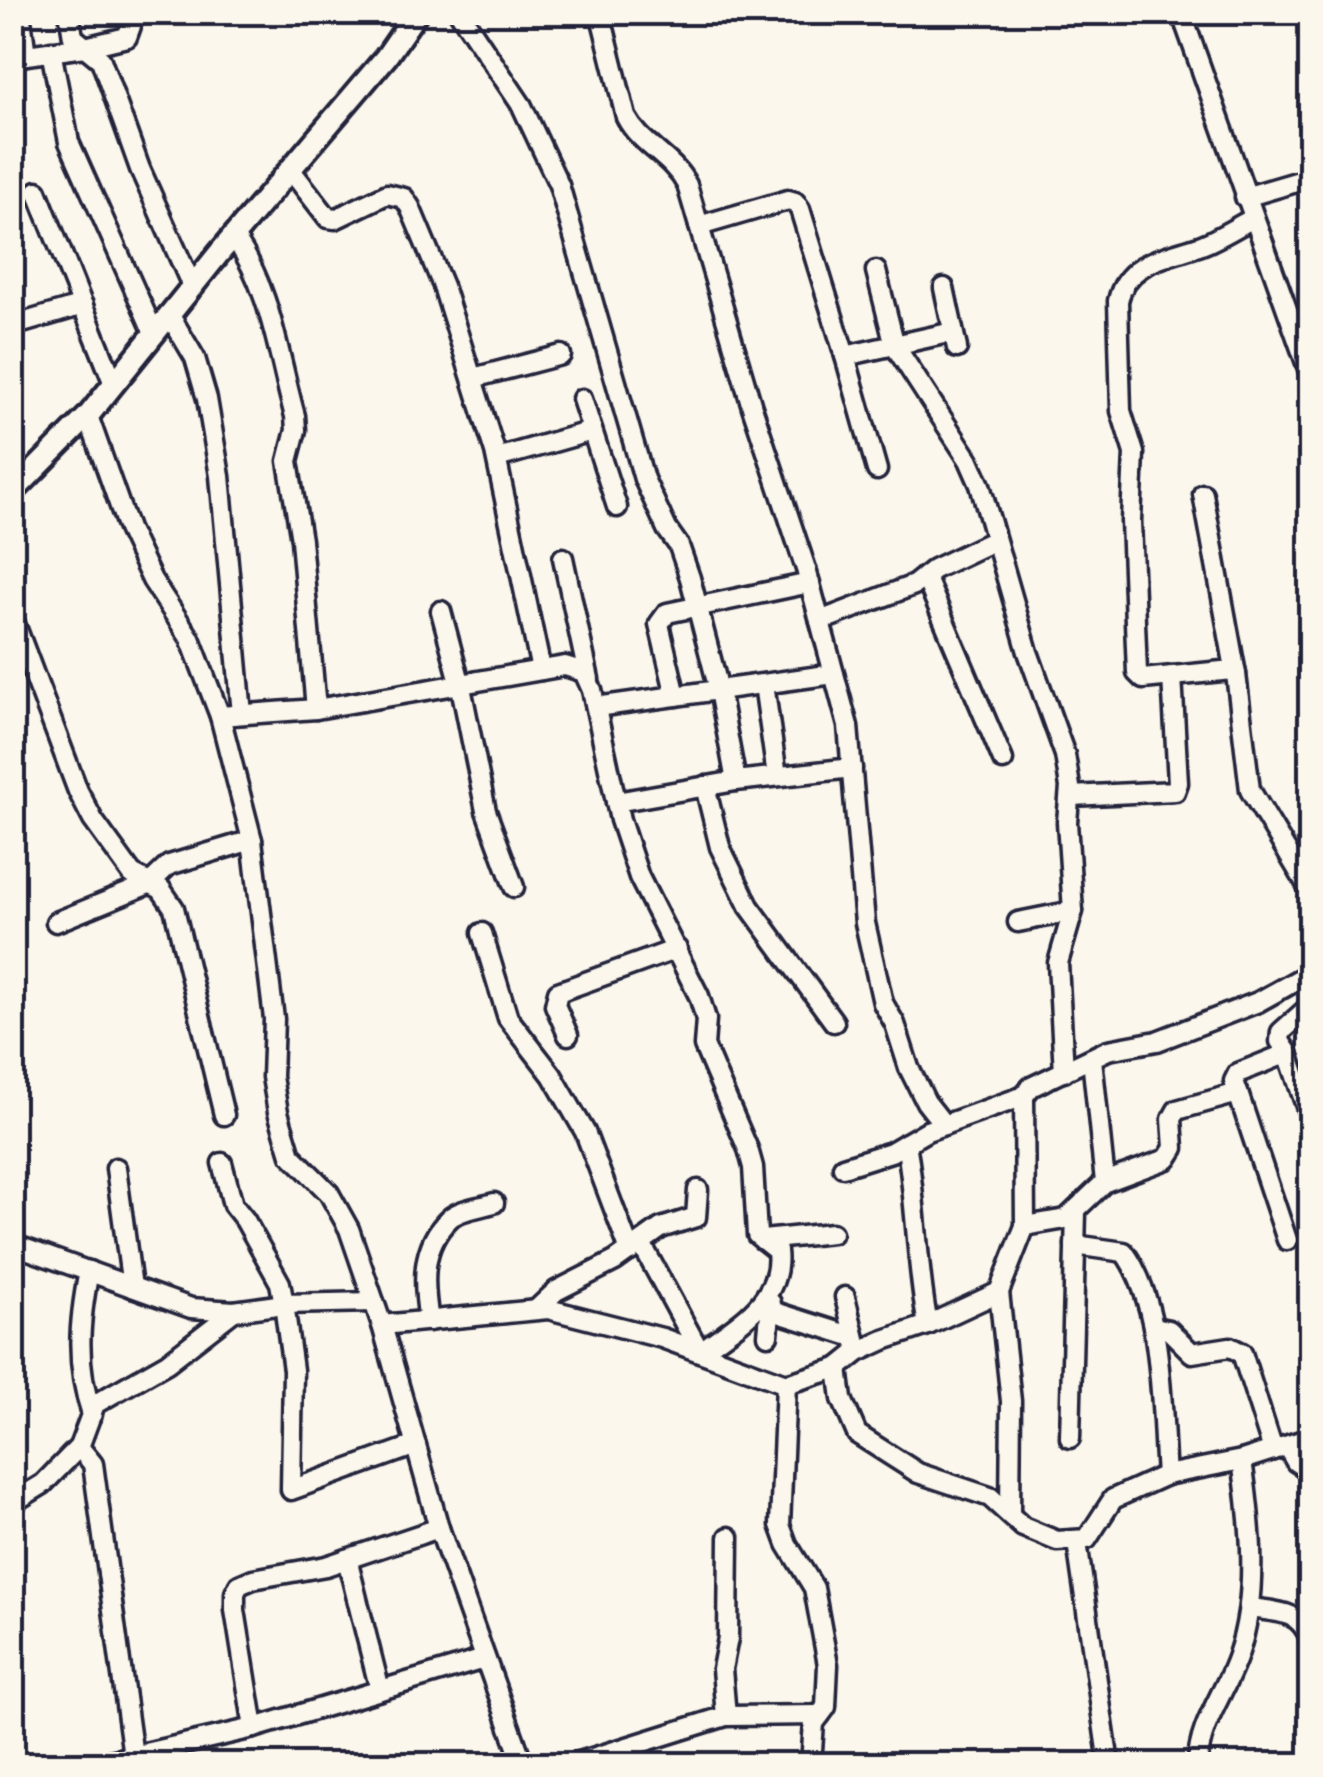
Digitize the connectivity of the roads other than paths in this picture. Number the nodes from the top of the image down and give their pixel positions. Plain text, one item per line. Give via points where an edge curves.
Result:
1 (20, 12) edge
2 (69, 12) edge
3 (127, 12) edge
4 (417, 12) edge
5 (459, 12) edge
6 (600, 12) edge
7 (1181, 12) edge
8 (85, 47) junction
9 (51, 51) junction
10 (19, 56) edge
11 (290, 169) junction
12 (1310, 178) edge
13 (38, 191) dead end
14 (1245, 197) junction
15 (1253, 218) junction
16 (699, 226) junction
17 (232, 236) junction
18 (876, 271) dead end
19 (192, 286) junction
20 (944, 288) dead end
21 (82, 305) junction
22 (170, 314) junction
23 (12, 326) edge
24 (154, 333) junction
25 (895, 346) junction
26 (561, 355) dead end
27 (846, 356) junction
28 (1310, 374) edge
29 (472, 378) junction
30 (114, 384) junction
31 (582, 399) dead end
32 (88, 416) junction
33 (592, 431) junction
34 (497, 458) junction
35 (877, 470) dead end
36 (12, 493) edge
37 (1203, 494) dead end
38 (617, 507) dead end
39 (995, 540) junction
40 (564, 558) dead end
41 (925, 576) junction
42 (810, 583) junction
43 (698, 608) junction
44 (441, 611) dead end
45 (12, 616) edge
46 (820, 622) junction
47 (541, 670) junction
48 (834, 674) junction
49 (1236, 674) junction
50 (1172, 676) junction
51 (589, 679) junction
52 (460, 682) junction
53 (764, 684) junction
54 (718, 690) junction
55 (676, 696) junction
56 (596, 707) junction
57 (316, 709) junction
58 (242, 714) junction
59 (220, 716) junction
60 (1003, 760) dead end
61 (852, 768) junction
62 (778, 776) junction
63 (736, 780) junction
64 (705, 786) junction
65 (1071, 796) junction
66 (616, 802) junction
67 (252, 840) junction
68 (150, 884) junction
69 (514, 887) dead end
70 (1310, 890) edge
71 (1072, 911) junction
72 (56, 922) dead end
73 (1018, 922) dead end
74 (482, 933) dead end
75 (677, 949) junction
76 (1310, 973) edge
77 (1310, 1006) edge
78 (834, 1022) dead end
79 (568, 1034) dead end
80 (1288, 1053) junction
81 (1092, 1058) junction
82 (1064, 1072) junction
83 (1238, 1093) junction
84 (1024, 1096) junction
85 (224, 1114) dead end
86 (1310, 1118) edge
87 (944, 1126) junction
88 (906, 1143) junction
89 (222, 1163) dead end
90 (843, 1167) dead end
91 (116, 1168) dead end
92 (1104, 1182) junction
93 (698, 1190) dead end
94 (494, 1203) dead end
95 (1076, 1212) junction
96 (1025, 1226) junction
97 (832, 1233) dead end
98 (762, 1240) junction
99 (1287, 1240) dead end
100 (12, 1244) edge
101 (1075, 1245) junction
102 (636, 1247) junction
103 (89, 1272) junction
104 (132, 1287) junction
105 (1000, 1292) junction
106 (845, 1297) dead end
107 (374, 1302) junction
108 (771, 1302) junction
109 (284, 1304) junction
110 (537, 1309) junction
111 (234, 1311) junction
112 (429, 1321) junction
113 (382, 1325) junction
114 (928, 1326) junction
115 (1154, 1327) junction
116 (768, 1335) dead end
117 (856, 1345) junction
118 (700, 1352) junction
119 (838, 1368) junction
120 (786, 1384) junction
121 (92, 1414) junction
122 (1070, 1438) dead end
123 (1310, 1438) edge
124 (416, 1445) junction
125 (79, 1448) junction
126 (1280, 1448) junction
127 (1242, 1460) junction
128 (1310, 1472) edge
129 (1166, 1475) junction
130 (12, 1502) edge
131 (1010, 1515) junction
132 (439, 1528) junction
133 (729, 1538) dead end
134 (1077, 1542) junction
135 (347, 1559) junction
136 (1250, 1608) junction
137 (1305, 1615) edge
138 (1310, 1639) edge
139 (484, 1659) junction
140 (380, 1690) junction
141 (820, 1715) junction
142 (726, 1716) junction
143 (254, 1728) junction
144 (133, 1756) junction
145 (519, 1763) edge
146 (96, 1764) edge
147 (572, 1764) edge
148 (812, 1764) edge
149 (1108, 1764) edge
150 (1198, 1764) edge

1 - 10 street
2 - 8 street via 73,37
3 - 8 street via 127,37
4 - 11 street
5 - 43 street via 550,160 644,479 678,546
6 - 16 street via 626,117 680,173
7 - 14 street
8 - 9 street
8 - 19 street via 101,60
9 - 10 street
9 - 24 street via 69,142
11 - 17 street
11 - 29 street via 328,218 388,194 404,198 443,286
12 - 14 street
13 - 21 street
14 - 15 street
15 - 28 street
15 - 50 street via 1205,244 1151,261 1121,286 1118,301 1121,412 1134,452 1136,673 1143,680
16 - 27 street via 795,202
16 - 42 street
17 - 19 street
17 - 57 street via 259,280 295,416 288,461
18 - 25 street
19 - 22 street
20 - 25 street via 955,340
21 - 23 street
21 - 30 street
22 - 24 street
22 - 58 street via 195,358 207,400
24 - 30 street
25 - 27 street
25 - 39 street via 968,460
26 - 29 street
27 - 35 street
29 - 34 street
30 - 32 street
31 - 33 street
32 - 36 street
32 - 59 street via 128,529 190,638
33 - 34 street
33 - 38 street
34 - 47 street
37 - 49 street
39 - 41 street
39 - 65 street via 1065,754
40 - 51 street
41 - 46 street
41 - 60 street
42 - 43 street
42 - 46 street
43 - 54 street
43 - 55 street via 667,613 659,624
44 - 52 street
45 - 68 street via 78,791 132,874
46 - 48 street
47 - 51 street via 577,668
47 - 52 street
48 - 53 street
48 - 61 street
49 - 50 street via 1224,669
49 - 70 street via 1250,790
50 - 65 street via 1176,791
51 - 56 street
52 - 57 street
52 - 69 street via 486,811
53 - 54 street
53 - 62 street
54 - 55 street
54 - 63 street
55 - 56 street
56 - 66 street
57 - 58 street
58 - 59 street
59 - 67 street
61 - 62 street
61 - 87 street via 864,923 883,1003 909,1068
62 - 63 street
63 - 64 street
64 - 66 street
64 - 78 street via 720,847 749,906
65 - 71 street
66 - 75 street via 639,876
67 - 68 street via 168,865
67 - 107 street via 278,1112 291,1155 341,1212
68 - 72 street
68 - 85 street via 174,908
71 - 73 street
71 - 82 street via 1058,963
74 - 102 street via 508,1018 585,1132
75 - 79 street via 558,992 555,1005
75 - 98 street via 706,1019 708,1058 748,1149 754,1223
76 - 81 street via 1258,1002
77 - 80 street via 1281,1032
80 - 83 street via 1238,1074
80 - 86 street
81 - 82 street
81 - 92 street
82 - 84 street
83 - 92 street via 1177,1110 1172,1154
83 - 99 street
84 - 87 street
84 - 96 street
87 - 88 street
88 - 90 street
88 - 114 street
89 - 109 street via 232,1205 280,1283
91 - 104 street
92 - 95 street
93 - 102 street via 696,1217 661,1228
94 - 112 street via 452,1216 431,1244 423,1281
95 - 96 street
95 - 101 street
96 - 105 street
97 - 98 street
98 - 108 street via 777,1251
100 - 103 street
101 - 115 street via 1124,1252
101 - 122 street
102 - 110 street via 556,1291
102 - 118 street
103 - 104 street
103 - 121 street via 78,1345
104 - 111 street via 191,1308
105 - 114 street
105 - 131 street via 1011,1401
106 - 117 street
107 - 109 street
107 - 113 street
108 - 116 street
108 - 117 street
108 - 118 street via 765,1300
109 - 111 street
109 - 124 street via 292,1370 291,1490
110 - 112 street
110 - 118 street
111 - 121 street via 167,1363 95,1404
112 - 113 street
113 - 124 street
114 - 117 street
115 - 126 street via 1169,1330 1192,1352 1230,1347 1242,1354
115 - 129 street
117 - 119 street
118 - 120 street
119 - 120 street
119 - 131 street via 857,1434 918,1473 990,1496
120 - 141 street via 780,1524 814,1588 828,1665
121 - 125 street
123 - 126 street
124 - 132 street
125 - 130 street via 43,1484
125 - 144 street via 93,1464
126 - 127 street
126 - 128 street
127 - 129 street
127 - 136 street
129 - 134 street via 1112,1500 1088,1538
131 - 134 street via 1057,1541
132 - 135 street
132 - 139 street
133 - 142 street
134 - 149 street
135 - 140 street
135 - 143 street via 239,1585 235,1610
136 - 137 street
136 - 150 street via 1238,1656 1198,1743
137 - 138 street
139 - 140 street
139 - 145 street
140 - 143 street
141 - 142 street
141 - 148 street
142 - 147 street
143 - 144 street
144 - 146 street

